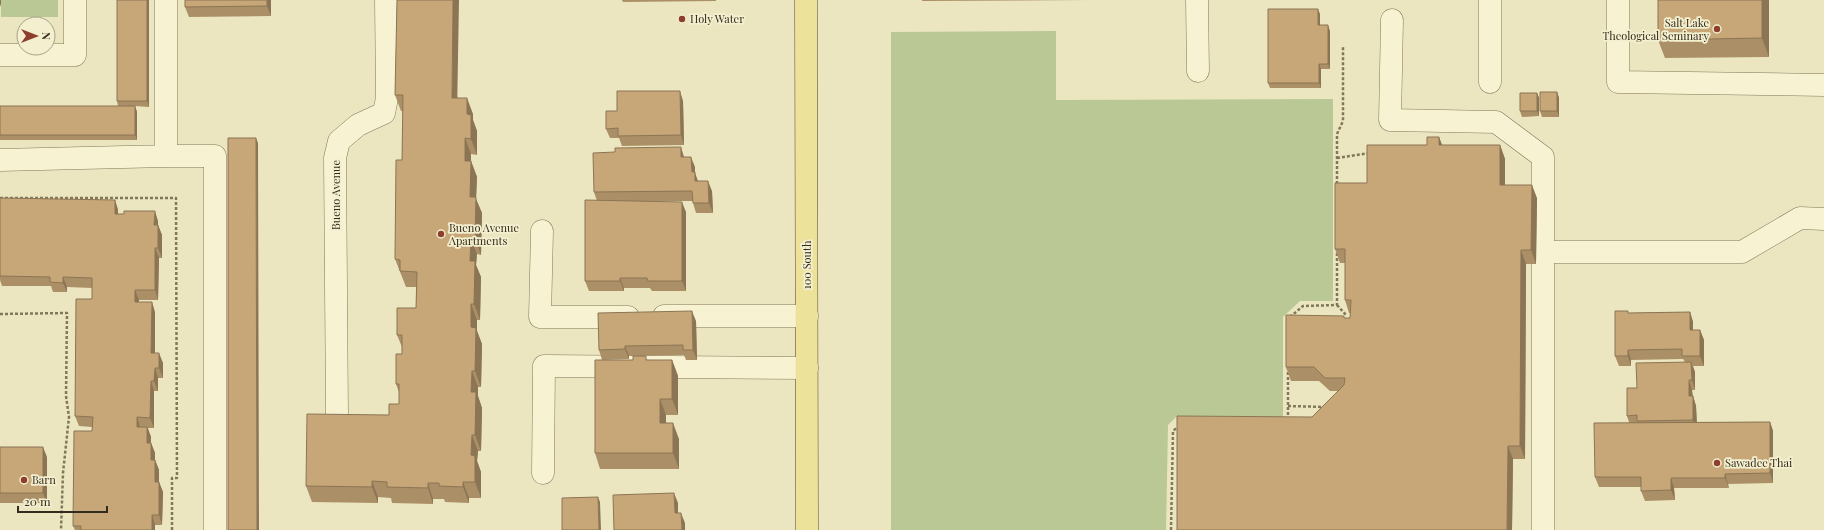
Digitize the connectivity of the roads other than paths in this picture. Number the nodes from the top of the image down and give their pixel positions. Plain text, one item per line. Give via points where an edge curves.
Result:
1 (75, 0) edge
2 (166, 0) edge
3 (386, 0) edge
4 (806, 0) edge
5 (1198, 0) edge
6 (1490, 0) edge
7 (1618, 0) edge
8 (1392, 20) dead end
9 (0, 54) edge
10 (1198, 71) dead end
11 (1490, 82) dead end
12 (1824, 85) edge
13 (166, 156) junction
14 (0, 160) edge
15 (1824, 219) edge
16 (542, 231) dead end
17 (1543, 252) junction
18 (807, 316) junction
19 (807, 368) junction
20 (337, 416) edge
21 (543, 473) dead end
22 (215, 530) edge
23 (807, 530) edge
24 (1543, 530) edge

1 - 9 lane via 75,55
2 - 13 lane
3 - 20 lane, Bueno Avenue via 387,98 384,113 358,125 339,141 335,158
4 - 18 main road, 100 South
5 - 10 lane
6 - 11 lane
7 - 12 lane via 1618,82
8 - 17 lane via 1390,120 1496,122 1543,157
13 - 14 lane
13 - 22 lane via 215,156
15 - 17 lane via 1800,218 1742,252
16 - 18 lane via 540,317
17 - 24 lane
18 - 19 main road, 100 South
19 - 21 lane via 544,366
19 - 23 main road, 100 South

